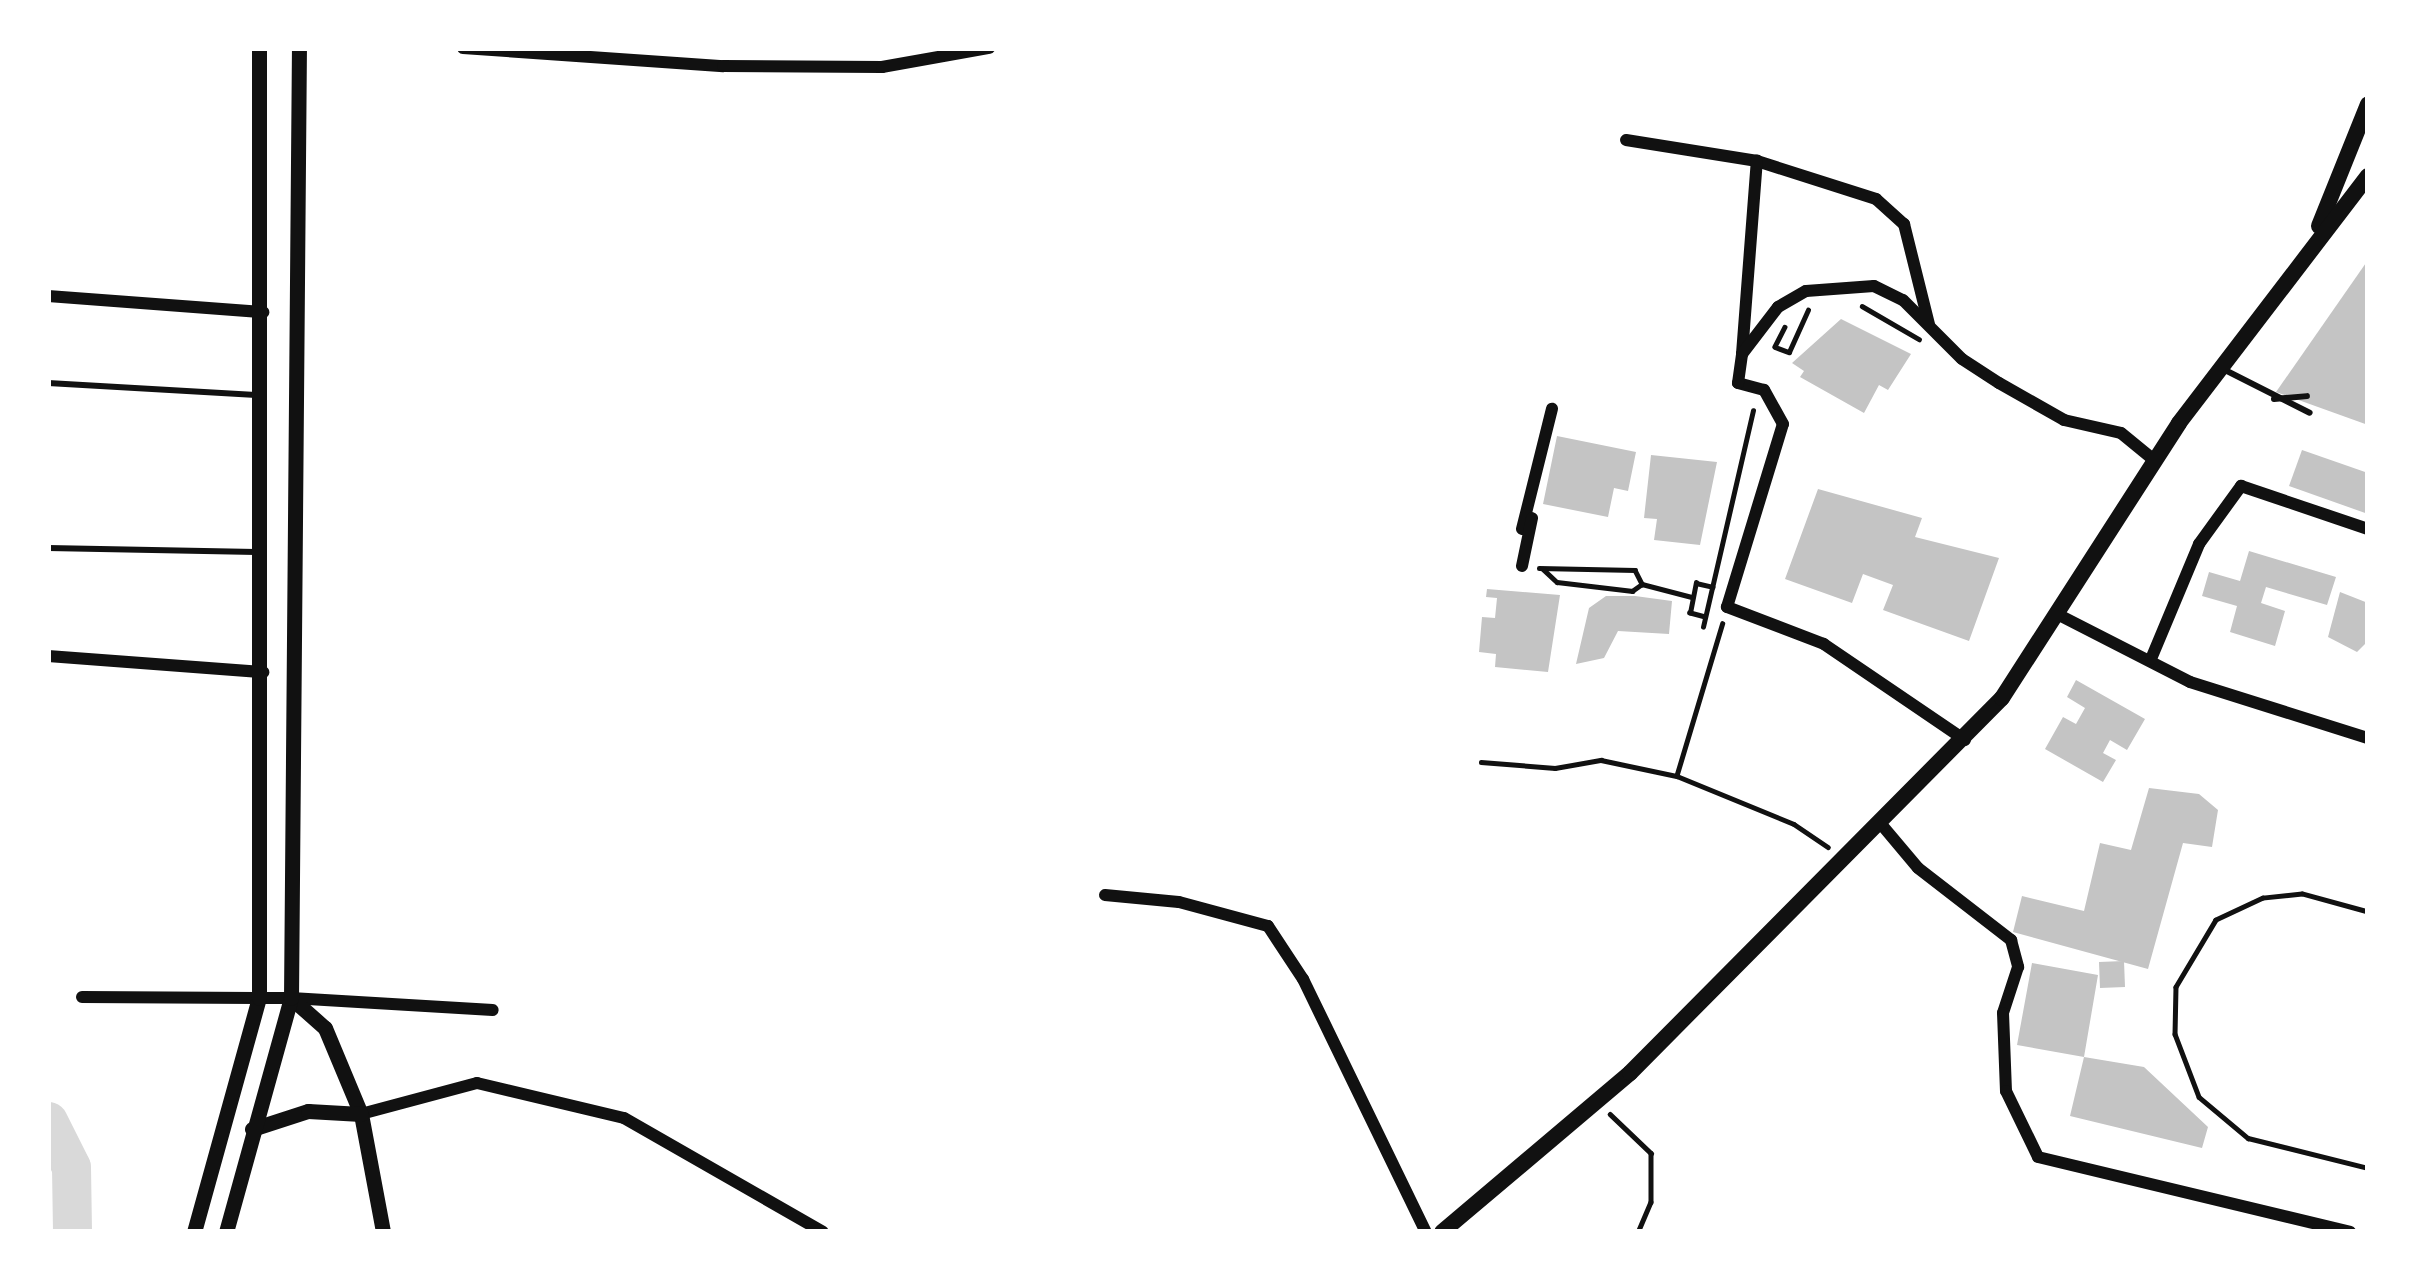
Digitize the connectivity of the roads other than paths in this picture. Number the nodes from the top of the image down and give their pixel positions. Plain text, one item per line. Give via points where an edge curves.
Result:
1 (260, 48) edge
2 (299, 48) edge
3 (464, 48) edge
4 (989, 48) edge
5 (958, 53) edge
6 (2368, 104) edge
7 (1626, 140) dead end
8 (1756, 161) junction
9 (2368, 176) edge
10 (2308, 253) junction
11 (48, 296) edge
12 (296, 311) junction
13 (263, 312) junction
14 (1930, 325) junction
15 (1742, 354) junction
16 (2220, 367) junction
17 (48, 383) edge
18 (262, 395) junction
19 (2307, 396) dead end
20 (2270, 399) junction
21 (1552, 409) dead end
22 (2310, 413) dead end
23 (2154, 460) junction
24 (1536, 481) junction
25 (1522, 529) dead end
26 (2368, 529) edge
27 (48, 548) edge
28 (294, 552) junction
29 (263, 553) junction
30 (1522, 566) road end
31 (2059, 615) junction
32 (48, 656) edge
33 (2151, 659) junction
34 (263, 672) junction
35 (293, 674) junction
36 (2368, 738) edge
37 (1965, 740) junction
38 (1881, 824) junction
39 (1105, 895) dead end
40 (82, 997) dead end
41 (260, 998) junction
42 (292, 998) junction
43 (493, 1010) dead end
44 (361, 1114) junction
45 (252, 1129) junction
46 (194, 1232) edge
47 (226, 1232) edge
48 (383, 1232) edge
49 (824, 1232) edge
50 (1426, 1232) edge
51 (1442, 1232) edge
52 (2350, 1232) edge

1 - 13 street
2 - 12 street
3 - 5 street via 723,66
4 - 5 street
6 - 10 main road
7 - 8 street
8 - 14 street via 1849,186 1891,210 1904,224
8 - 15 street
9 - 10 main road
10 - 16 main road
11 - 13 street
12 - 13 street
12 - 28 street
13 - 18 street
14 - 15 street via 1874,286 1824,289 1778,308
14 - 23 street via 2000,383 2064,420 2121,433
15 - 37 street via 1738,382 1764,391 1783,424 1727,607 1824,644
16 - 20 lane
16 - 23 main road
17 - 18 lane
18 - 29 street
19 - 20 lane
20 - 22 lane
21 - 24 street
23 - 31 main road
24 - 25 street
24 - 30 street
26 - 33 street via 2241,486 2199,544
27 - 29 lane
28 - 29 street
28 - 35 street
29 - 34 street
31 - 33 street
31 - 37 main road
32 - 34 street
33 - 36 street via 2190,682
34 - 35 street
34 - 41 street
35 - 42 street
37 - 38 main road
38 - 51 main road via 1598,1102
38 - 52 street via 1918,868 2011,940 2018,967 2003,1013 2006,1091 2038,1157
39 - 50 street via 1179,902 1268,926 1303,979
40 - 41 street
41 - 42 street
41 - 46 street
42 - 43 street
42 - 44 street via 326,1028
42 - 45 street
44 - 45 street via 308,1111
44 - 48 street
44 - 49 street via 477,1083 624,1118
45 - 47 street

